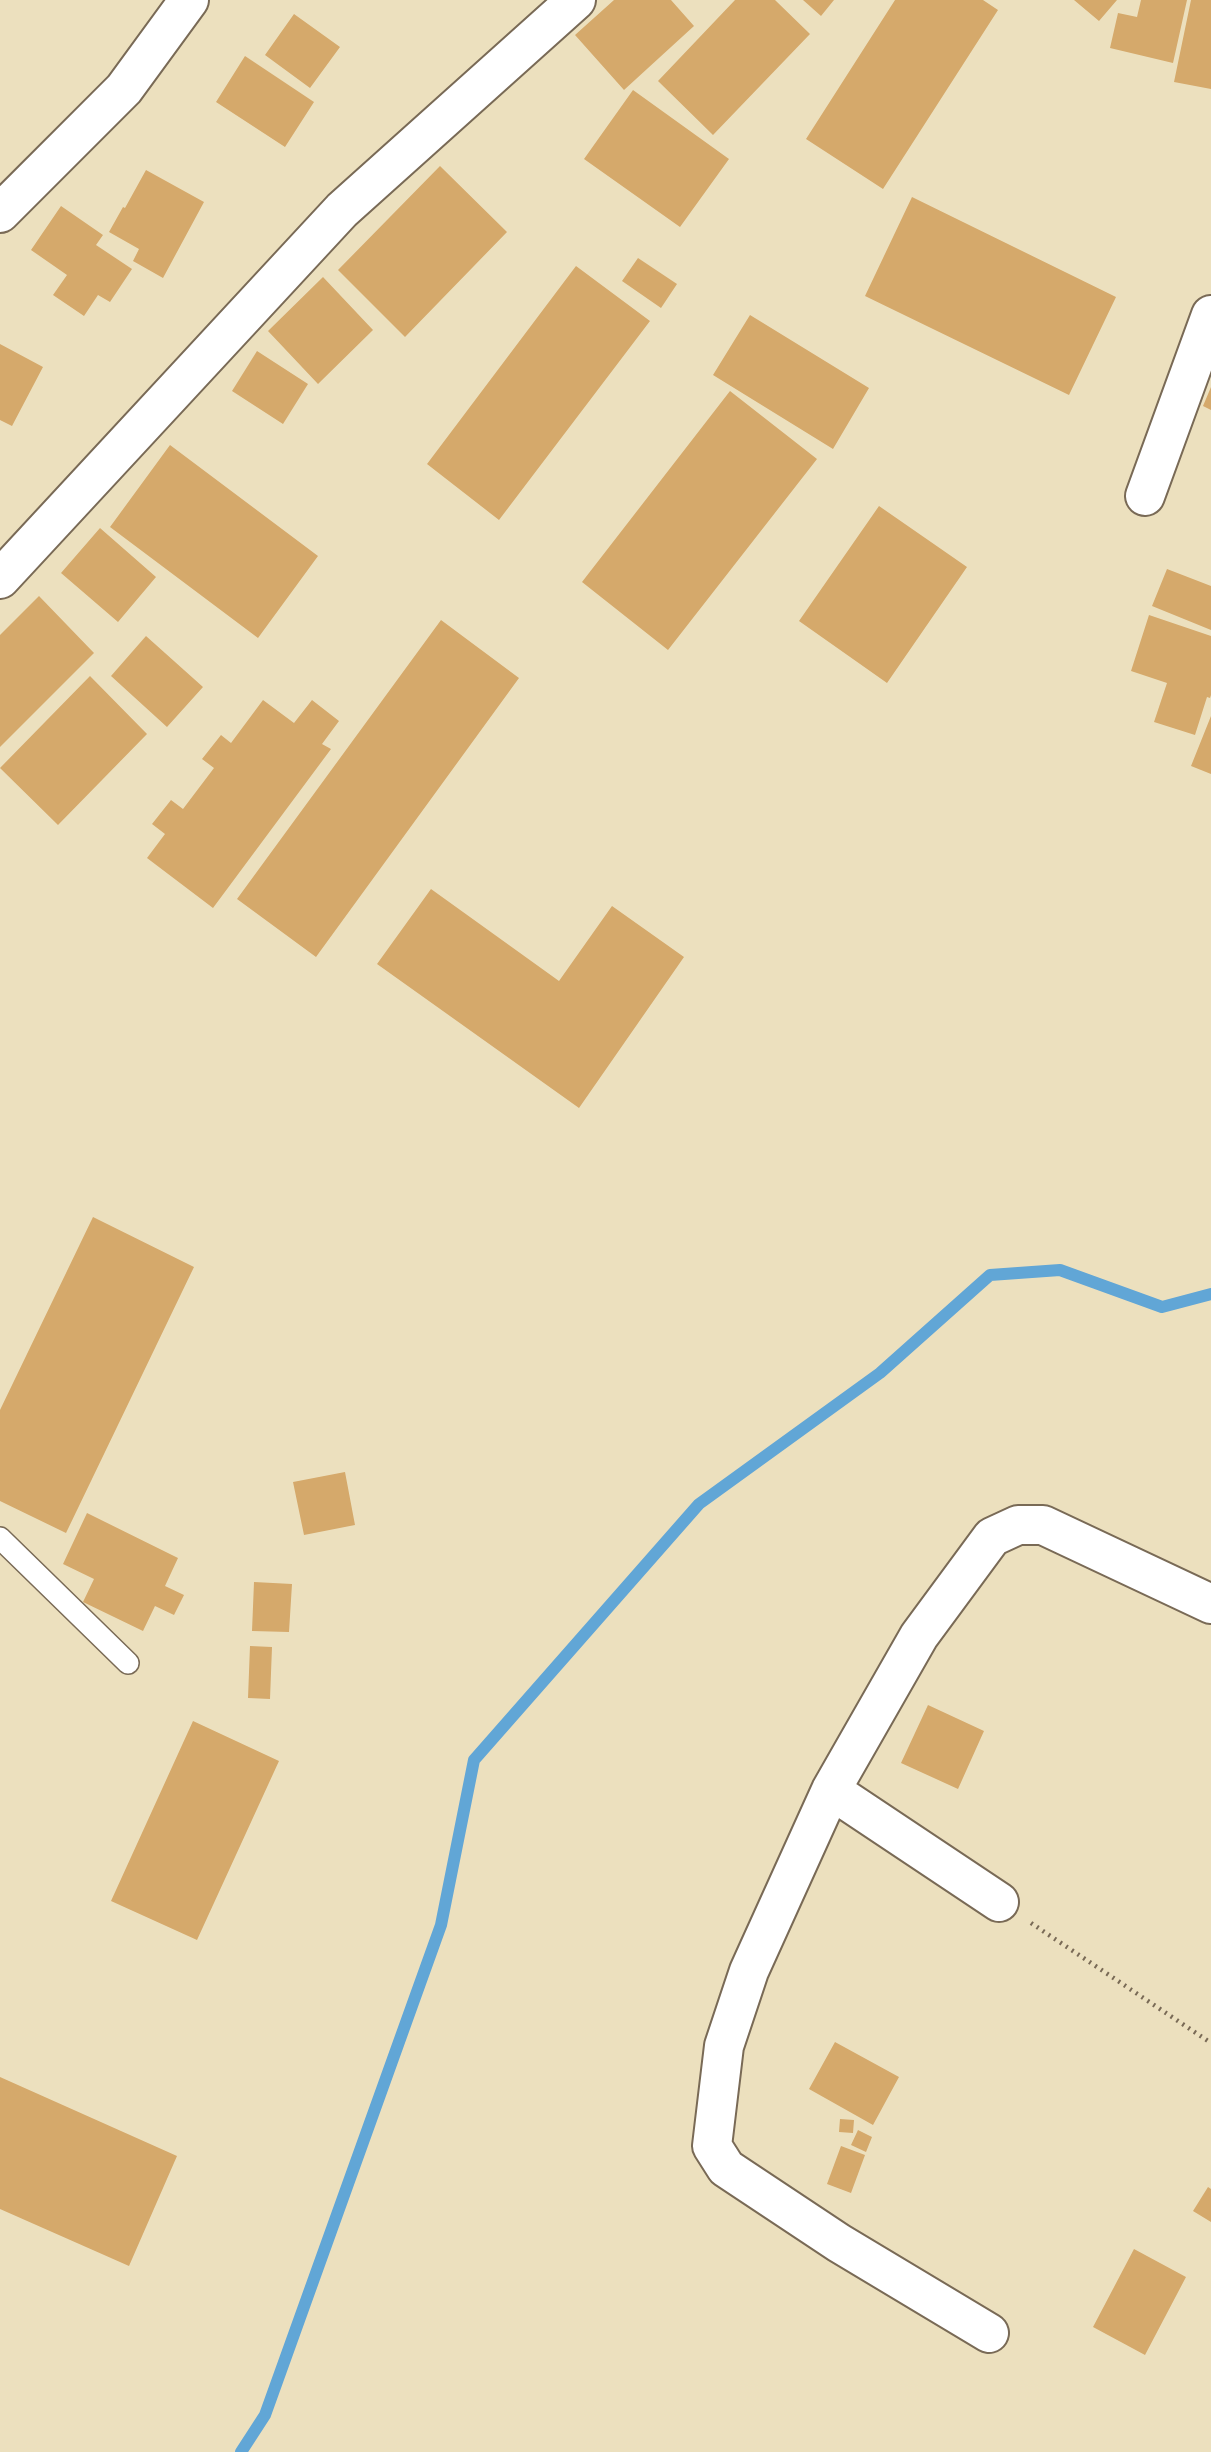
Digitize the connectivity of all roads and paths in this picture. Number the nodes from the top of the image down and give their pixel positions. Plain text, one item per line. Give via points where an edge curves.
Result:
1 (189, 0) edge
2 (576, 0) edge
3 (2, 207) edge
4 (1211, 315) edge
5 (1145, 496) dead end
6 (0, 579) edge
7 (0, 1538) edge
8 (1211, 1604) edge
9 (128, 1663) dead end
10 (831, 1790) junction
11 (999, 1902) joint
12 (1211, 2043) edge
13 (989, 2333) dead end

1 - 3 street via 124,89
2 - 6 street via 342,210
4 - 5 street
7 - 9 lane
8 - 10 street via 1043,1525 1018,1525 992,1537 919,1636
10 - 11 street
10 - 13 street via 744,1983 723,2046 712,2146 726,2168 839,2244
11 - 12 path

